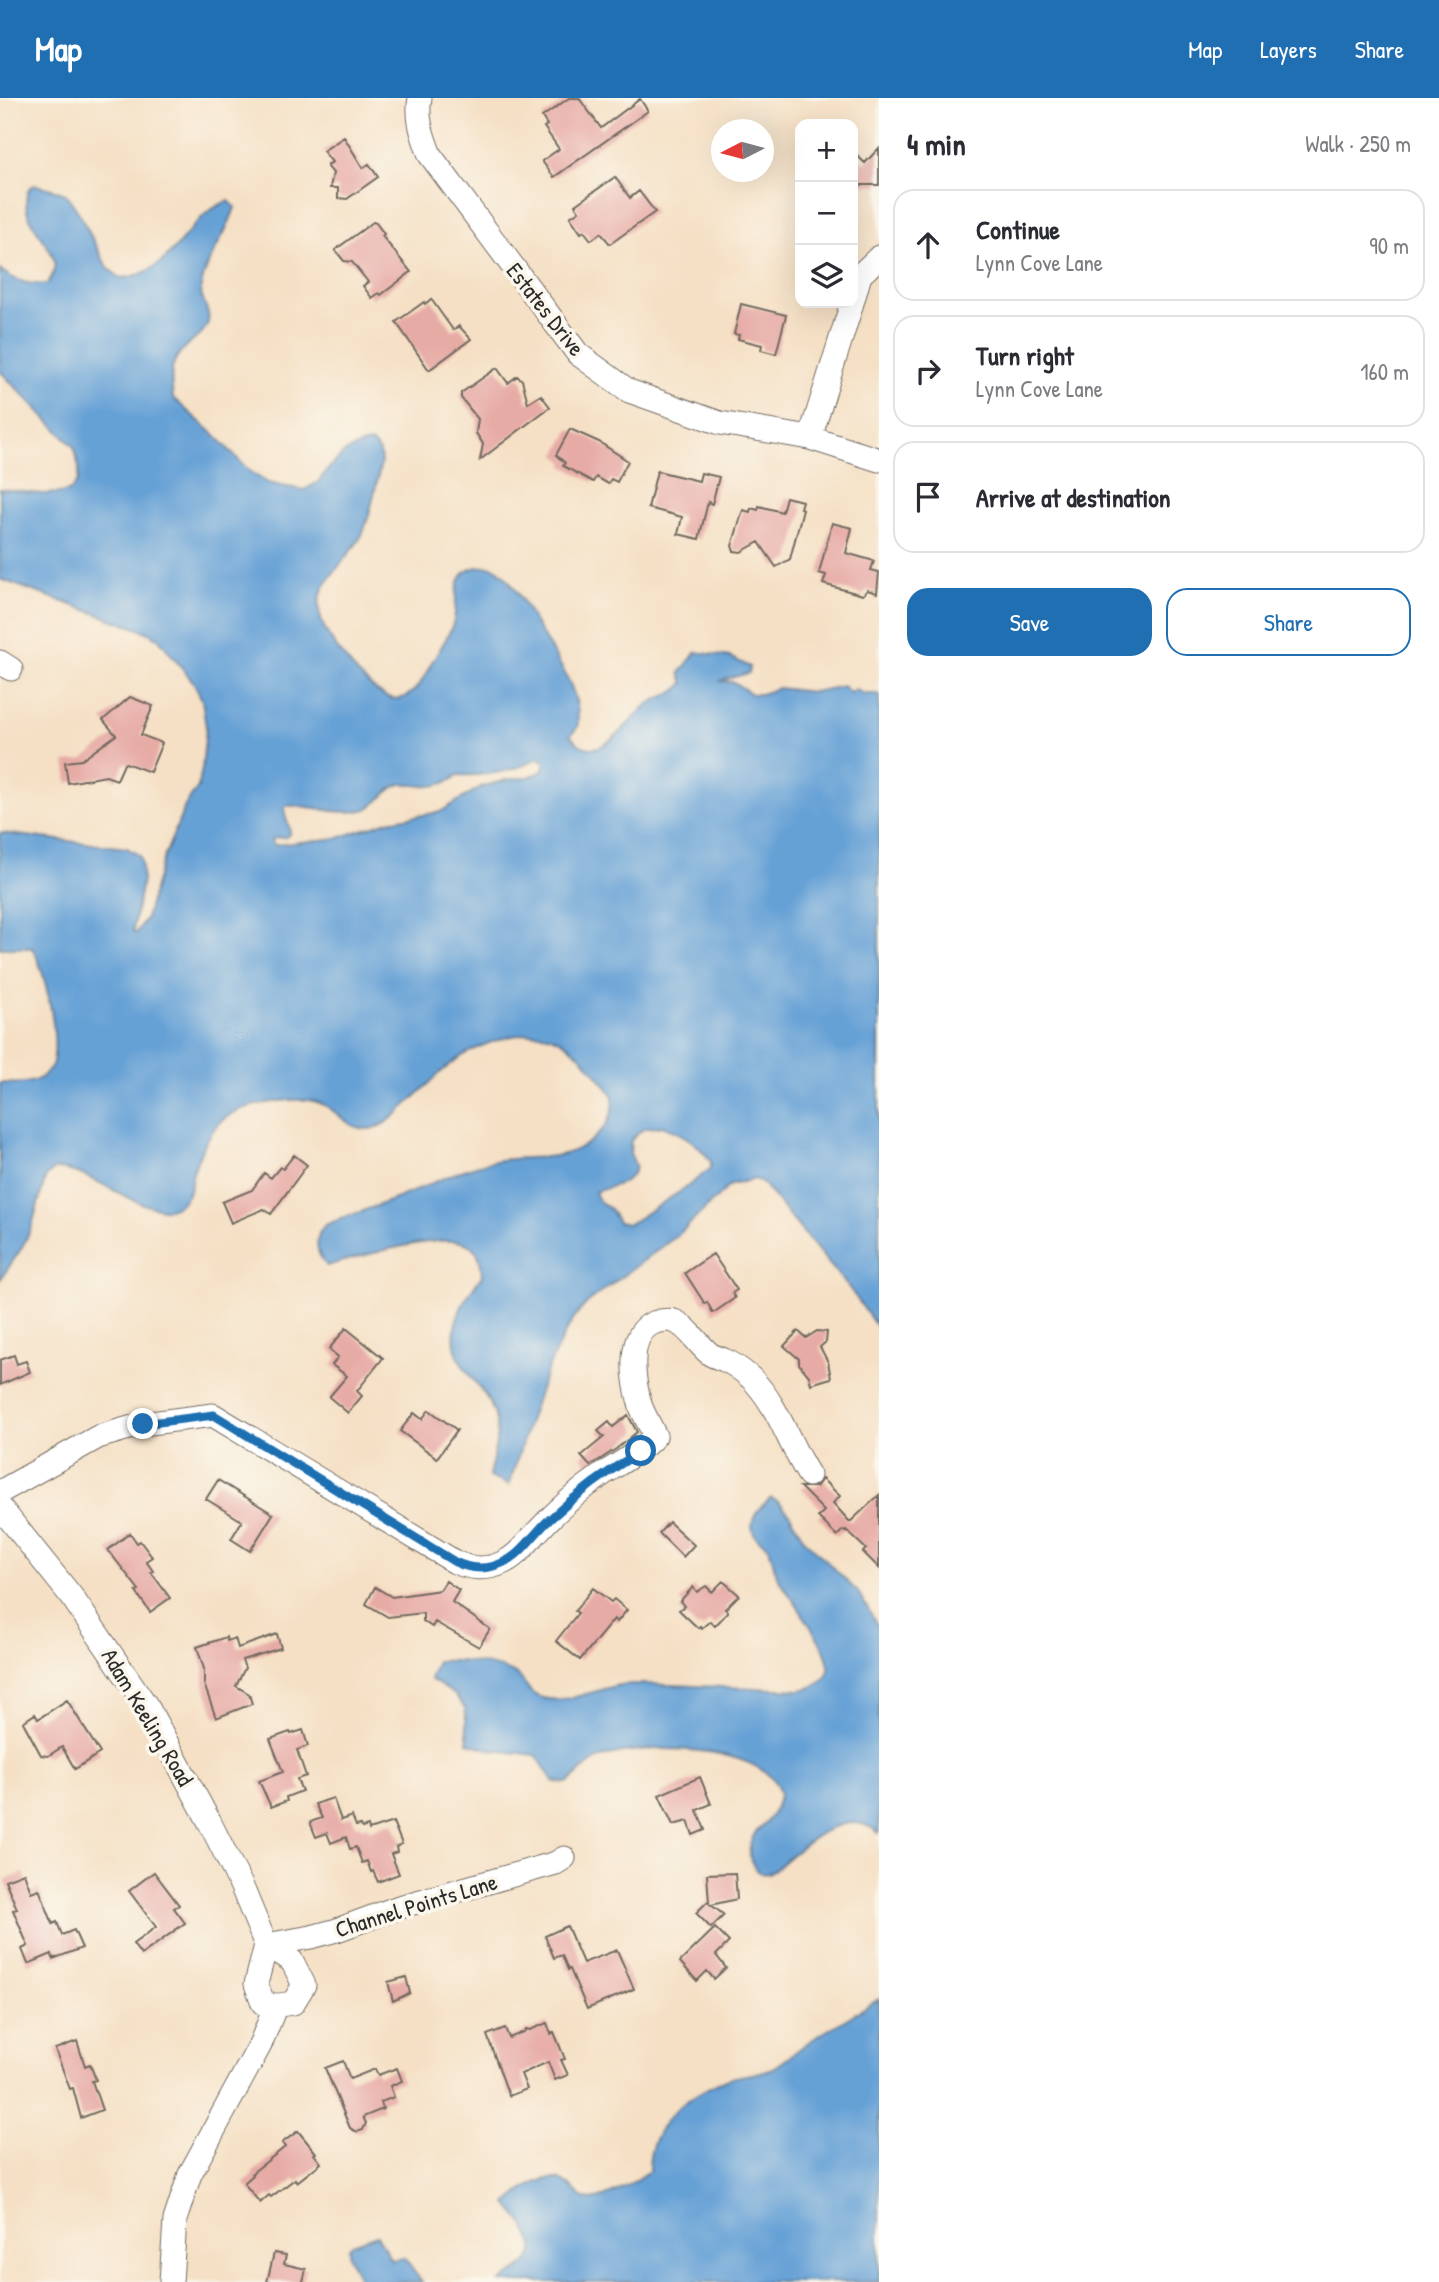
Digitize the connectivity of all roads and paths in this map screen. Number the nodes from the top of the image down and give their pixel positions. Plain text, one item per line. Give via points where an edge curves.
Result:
1 (420, 98) edge
2 (879, 257) edge
3 (858, 282) edge
4 (850, 308) edge
5 (810, 438) junction
6 (879, 460) edge
7 (809, 1475) dead end
8 (0, 1492) edge
9 (0, 1507) edge
10 (564, 1858) dead end
11 (266, 1945) junction
12 (276, 2005) junction
13 (171, 2282) edge

1 - 5 street, Estates Drive via 421,134 430,155 578,354 629,391 720,423
2 - 3 street
4 - 5 street
5 - 6 street, Estates Drive
7 - 8 street via 780,1418 751,1378 711,1355 676,1322 656,1322 642,1331 634,1366 642,1410 655,1436 641,1451 576,1495 516,1555 489,1567 455,1562 214,1415 143,1424 98,1437
9 - 11 street, Adam Keeling Road via 72,1597 148,1708 231,1865
10 - 11 street, Channel Points Lane via 337,1930
11 - 12 street via 256,1984 263,2003
11 - 12 street via 292,1961 304,1984 293,2003
12 - 13 street via 260,2045 190,2174 175,2220

